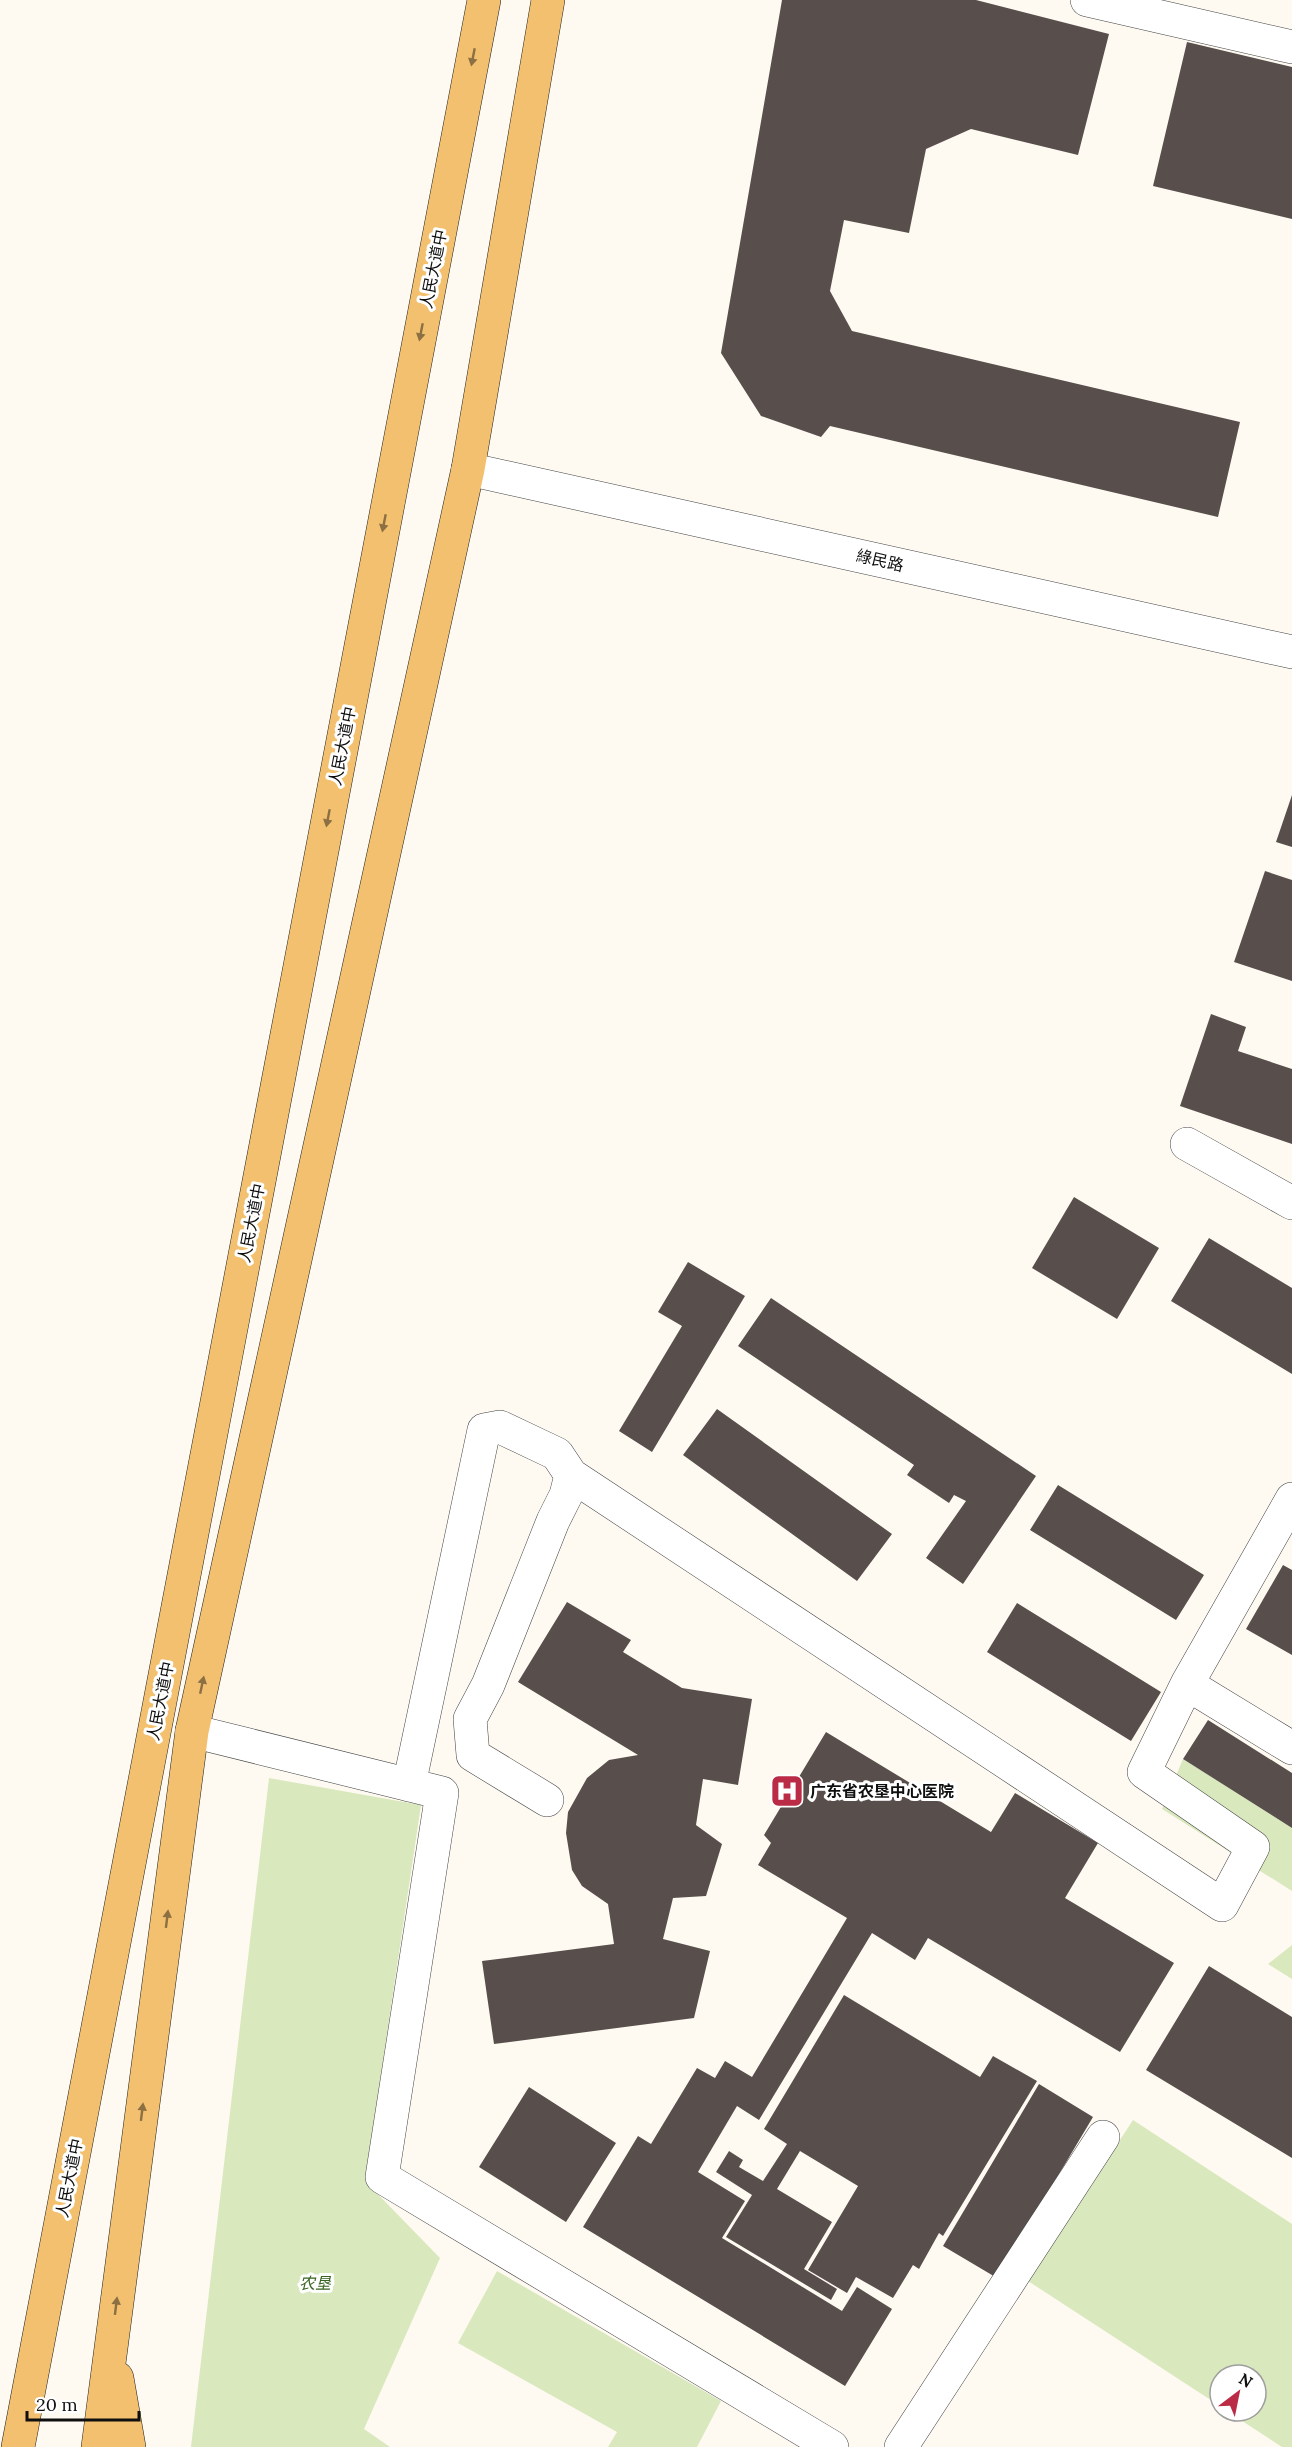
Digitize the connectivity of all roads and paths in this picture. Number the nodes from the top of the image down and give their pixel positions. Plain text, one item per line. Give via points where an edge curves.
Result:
1 (484, 0) edge
2 (548, 0) edge
3 (1087, 0) edge
4 (1292, 46) edge
5 (468, 469) junction
6 (1292, 652) edge
7 (1187, 1144) dead end
8 (1292, 1203) edge
9 (571, 1475) junction
10 (1292, 1499) edge
11 (1187, 1684) junction
12 (192, 1731) junction
13 (1292, 1748) edge
14 (409, 1785) junction
15 (547, 1800) dead end
16 (1103, 2137) dead end
17 (42, 2319) junction
18 (112, 2342) junction
19 (0, 2431) edge
20 (18, 2447) edge
21 (98, 2447) edge
22 (129, 2447) edge
23 (832, 2447) edge
24 (901, 2447) edge

1 -> 17 main road, 人民大道中
2 - 5 main road
3 - 4 street
5 - 6 street, 綠民路
12 -> 5 main road
7 - 8 street
9 - 11 street via 1222,1905 1253,1847 1144,1772
9 - 14 street via 557,1454 500,1427 484,1430
9 - 15 street via 488,1685 470,1719 473,1755
10 - 11 street
11 - 13 street
12 - 14 street
18 -> 12 main road
14 - 23 street via 442,1793 382,2177
16 - 24 street
17 - 19 main road
17 - 20 main road, 人民大道中
18 - 21 main road
18 - 22 main road

